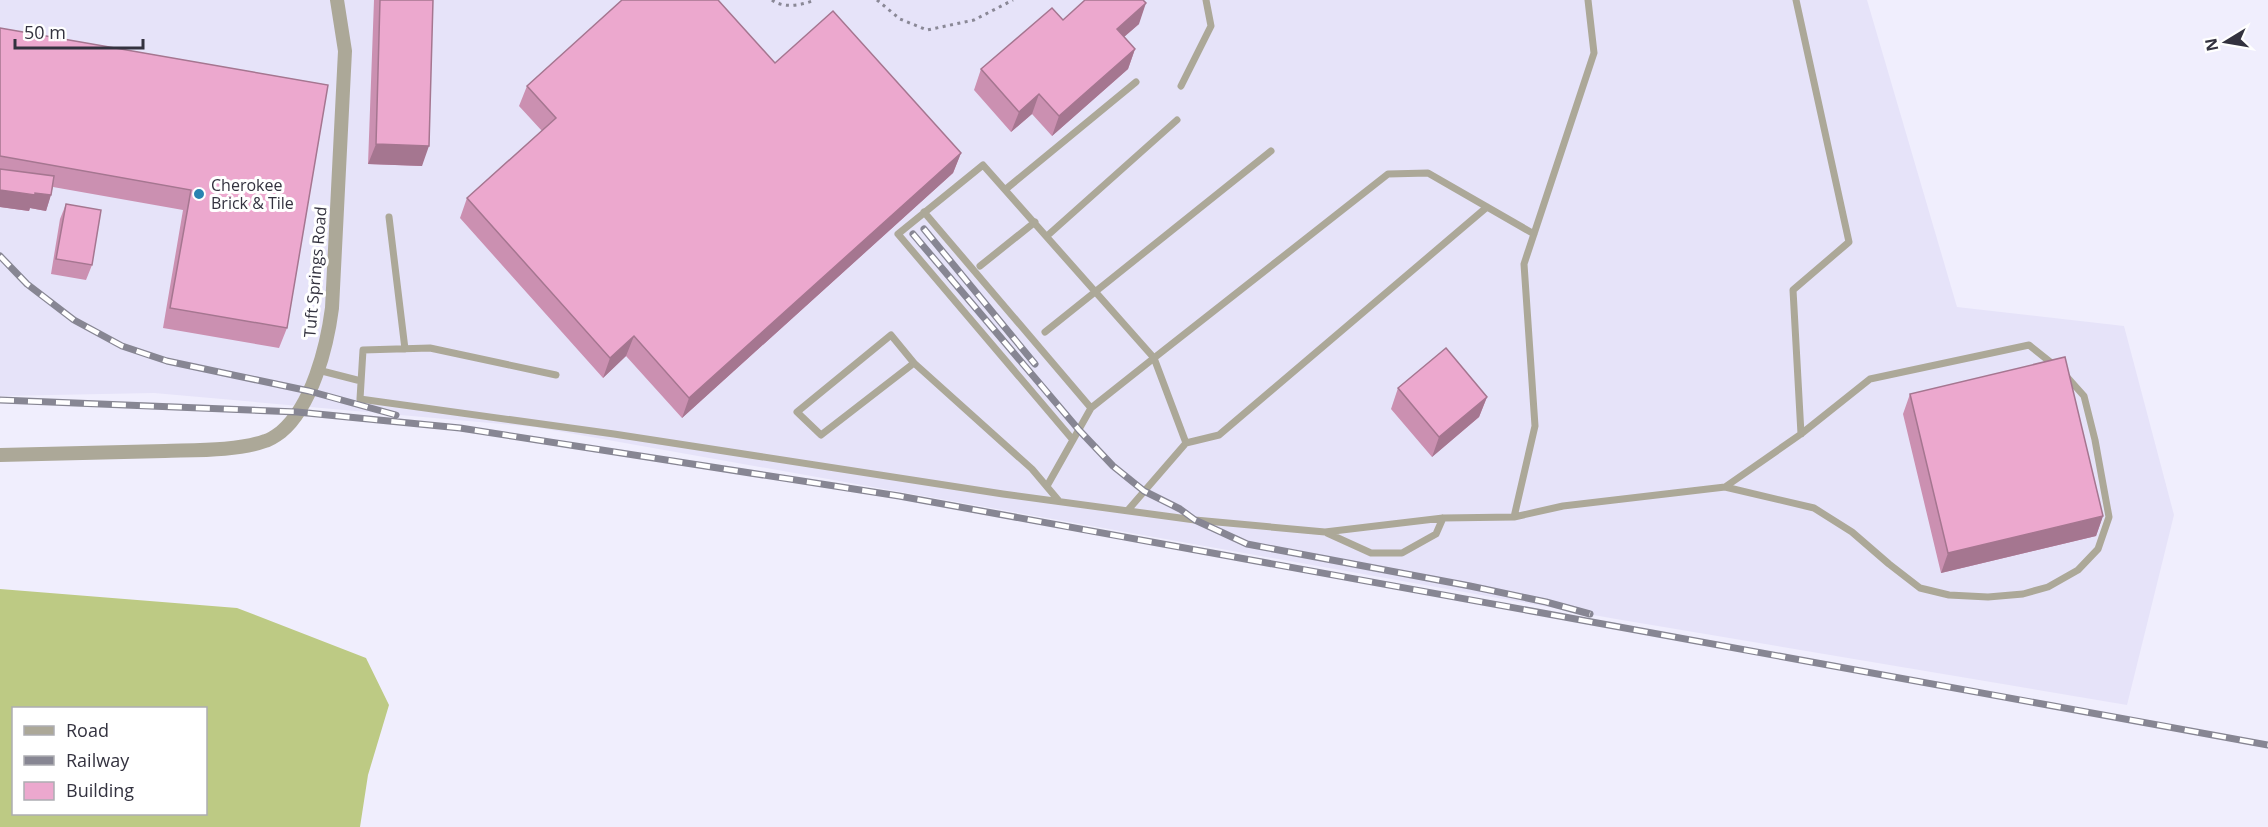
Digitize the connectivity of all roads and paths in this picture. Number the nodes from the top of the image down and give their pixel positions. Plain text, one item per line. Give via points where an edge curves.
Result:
1 (337, 0) edge
2 (772, 0) edge
3 (815, 0) edge
4 (877, 0) edge
5 (1013, 0) edge
6 (1206, 0) edge
7 (1588, 0) edge
8 (1796, 0) edge
9 (1136, 82) dead end
10 (1181, 86) dead end
11 (1177, 120) dead end
12 (1271, 151) dead end
13 (1006, 189) junction
14 (1487, 207) junction
15 (924, 212) junction
16 (388, 217) dead end
17 (1035, 222) junction
18 (1534, 234) junction
19 (1047, 236) junction
20 (980, 266) dead end
21 (1095, 291) junction
22 (1046, 332) dead end
23 (405, 349) junction
24 (1154, 358) junction
25 (914, 363) junction
26 (318, 370) junction
27 (556, 375) dead end
28 (361, 381) junction
29 (1091, 408) junction
30 (1801, 434) junction
31 (1073, 440) junction
32 (1186, 443) junction
33 (0, 455) edge
34 (1047, 486) junction
35 (1725, 488) junction
36 (1059, 501) junction
37 (1128, 510) junction
38 (1514, 517) junction
39 (1443, 518) junction
40 (1325, 532) junction

1 - 26 street, Tuft Springs Road via 345,51 332,308 328,340
2 - 3 path via 778,5 803,5
4 - 5 path via 900,19 927,30 974,20
6 - 10 lane via 1211,26
7 - 18 lane via 1594,53
8 - 30 lane via 1849,242 1793,290
9 - 13 lane
11 - 19 lane
12 - 21 lane
13 - 15 lane via 983,165
13 - 17 lane
14 - 18 lane
14 - 24 lane via 1428,173 1388,174
14 - 32 lane via 1219,435
15 - 29 lane
15 - 31 lane via 898,234
16 - 23 lane
17 - 19 lane
17 - 20 lane
18 - 38 lane via 1524,264 1535,426
19 - 21 lane
21 - 22 lane
21 - 24 lane
23 - 27 lane via 430,348
23 - 28 lane via 363,350
24 - 29 lane
24 - 32 lane
25 - 25 lane via 891,335 797,412 821,435
25 - 34 lane
26 - 28 lane
26 - 33 street, Tuft Springs Road via 295,416 281,432 265,441 199,450
28 - 36 lane via 360,399
29 - 31 lane
30 - 35 lane
30 - 35 lane via 1870,379 2029,345 2084,396 2109,517 2098,549 2078,570 2048,587 1988,597 1949,595 1920,588 1852,532 1814,508
31 - 34 lane
32 - 37 lane
34 - 36 lane
35 - 38 lane via 1563,506
36 - 37 lane
37 - 40 lane
38 - 39 lane
39 - 40 lane
39 - 40 lane via 1436,534 1402,553 1371,553

